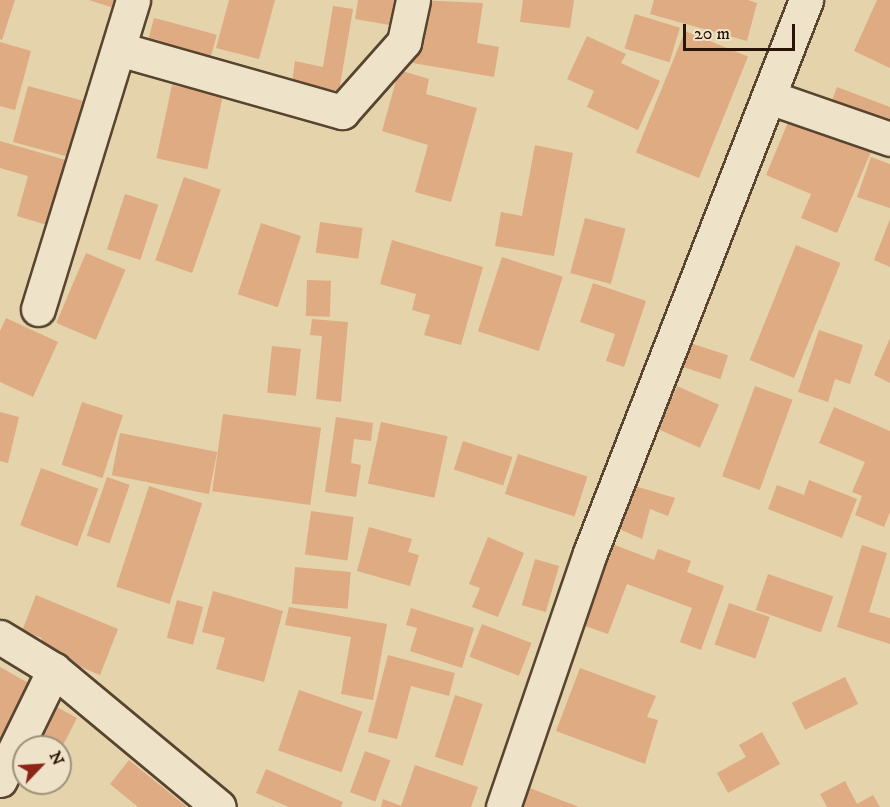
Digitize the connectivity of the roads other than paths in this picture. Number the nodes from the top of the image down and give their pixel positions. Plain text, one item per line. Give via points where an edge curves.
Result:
1 (133, 0) edge
2 (413, 0) edge
3 (806, 0) edge
4 (119, 50) junction
5 (769, 97) junction
6 (890, 140) edge
7 (38, 309) dead end
8 (0, 637) edge
9 (54, 670) junction
10 (0, 780) edge
11 (219, 807) edge
12 (503, 807) edge

1 - 4 street
2 - 4 street via 404,42 342,112
3 - 5 street
4 - 7 street
5 - 6 street
5 - 12 street via 590,553
8 - 9 street
9 - 10 street
9 - 11 street

